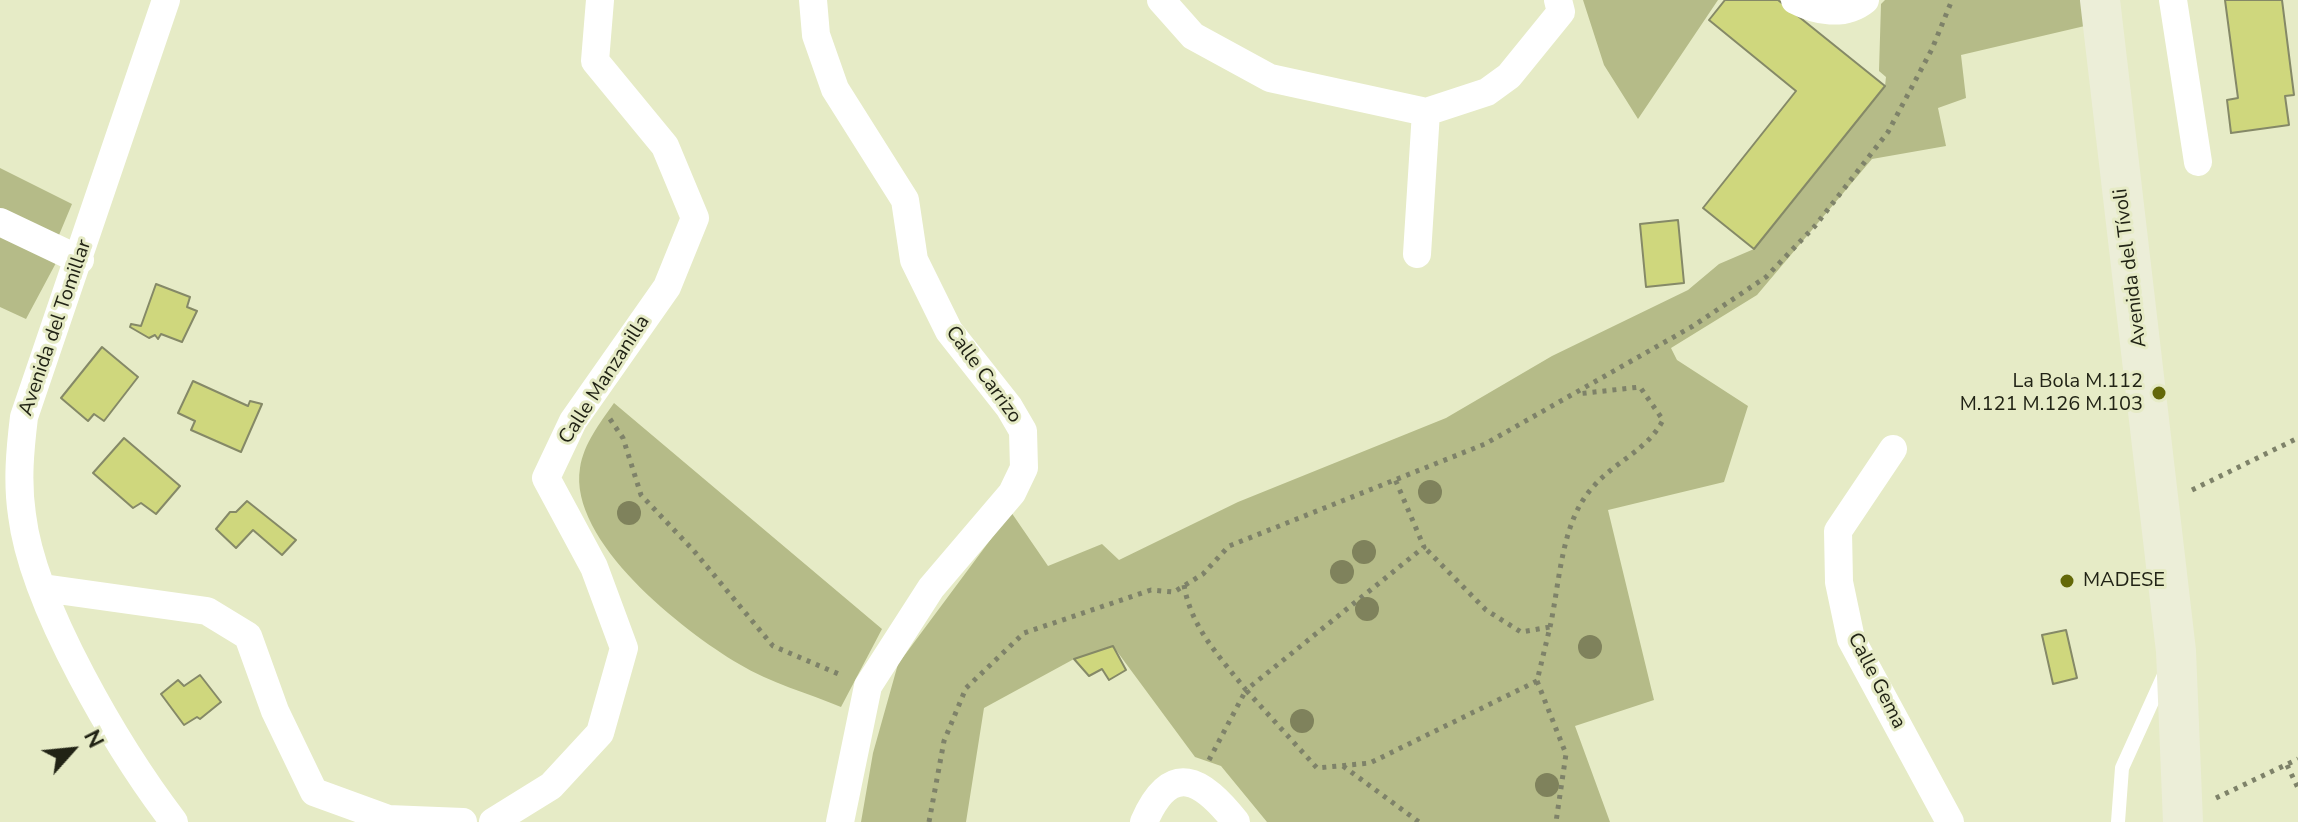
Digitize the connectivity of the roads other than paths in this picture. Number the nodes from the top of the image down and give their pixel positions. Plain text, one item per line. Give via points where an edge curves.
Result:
1 (166, 0) edge
2 (600, 0) edge
3 (813, 0) edge
4 (1161, 0) edge
5 (1558, 0) edge
6 (1795, 0) edge
7 (1865, 0) edge
8 (2100, 0) edge
9 (2173, 0) edge
10 (1426, 112) junction
11 (2198, 162) dead end
12 (0, 222) edge
13 (1417, 254) dead end
14 (80, 260) junction
15 (1893, 449) dead end
16 (43, 588) junction
17 (2176, 651) junction
18 (2183, 818) edge
19 (174, 822) edge
20 (463, 822) edge
21 (493, 822) edge
22 (840, 822) edge
23 (1144, 822) edge
24 (1236, 822) edge
25 (1950, 822) edge
26 (2118, 822) edge

1 - 14 street, Avenida del Tomillar
2 - 21 street, Calle Manzanilla via 595,61 665,146 695,218 667,287 573,421 546,478 594,567 624,648 600,733 551,786
3 - 22 street, Calle Carrizo via 816,35 835,89 905,200 914,260 949,331 1023,431 1024,468 1012,493 931,588 868,686
4 - 10 street via 1193,36 1270,78
5 - 10 street via 1561,12 1509,76 1487,92
6 - 7 street via 1818,12
8 - 17 main road, Avenida del Tívoli
9 - 11 street
10 - 13 street
12 - 14 street
14 - 16 street, Avenida del Tomillar via 24,417 18,467 22,518
15 - 25 street, Calle Gema via 1838,531 1839,582 1851,639
16 - 19 street, Avenida del Tomillar via 87,686 143,781
16 - 20 street via 207,611 248,636 275,711 314,792 388,819
17 - 18 main road, Avenida del Tívoli
17 - 26 lane via 2122,768
23 - 24 street via 1166,787 1188,780 1205,787

